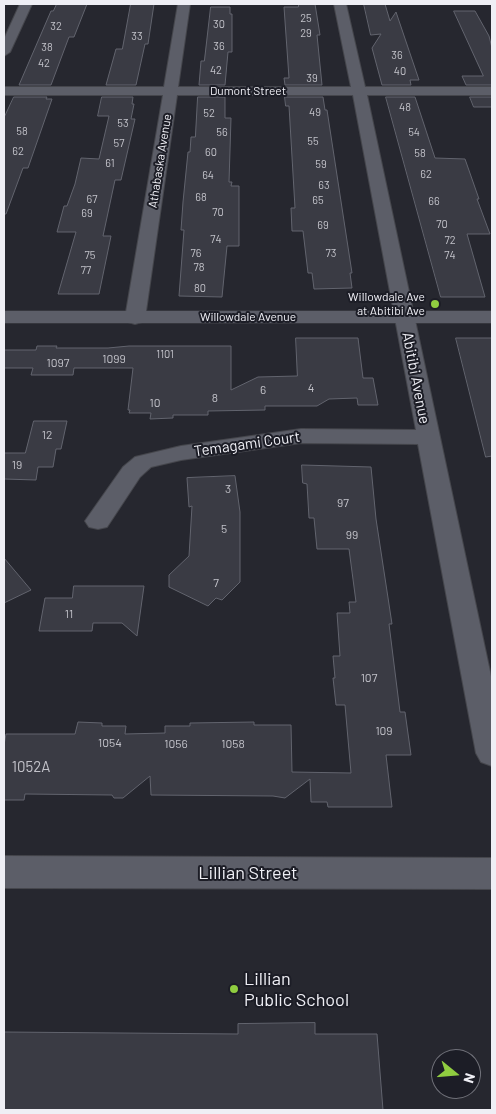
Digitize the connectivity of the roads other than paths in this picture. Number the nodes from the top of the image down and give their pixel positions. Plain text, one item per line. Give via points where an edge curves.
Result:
1 (26, 4) edge
2 (184, 4) edge
3 (340, 4) edge
4 (4, 52) edge
5 (4, 91) edge
6 (171, 91) junction
7 (359, 91) junction
8 (492, 91) edge
9 (4, 317) edge
10 (404, 317) junction
11 (492, 317) edge
12 (134, 318) junction
13 (428, 438) junction
14 (98, 521) dead end
15 (492, 753) edge
16 (4, 872) edge
17 (492, 874) edge

1 - 4 street
2 - 6 street, Athabaska Avenue
3 - 7 street, Abitibi Avenue
5 - 6 street, Dumont Street
6 - 7 street, Dumont Street
6 - 12 street, Athabaska Avenue
7 - 8 street, Dumont Street
7 - 10 street, Abitibi Avenue
9 - 12 street, Willowdale Avenue
10 - 11 street, Willowdale Avenue
10 - 12 street, Willowdale Avenue
10 - 13 street, Abitibi Avenue
13 - 14 street, Temagami Court via 302,436 143,462 131,472
13 - 15 street, Abitibi Avenue
16 - 17 street, Lillian Street

